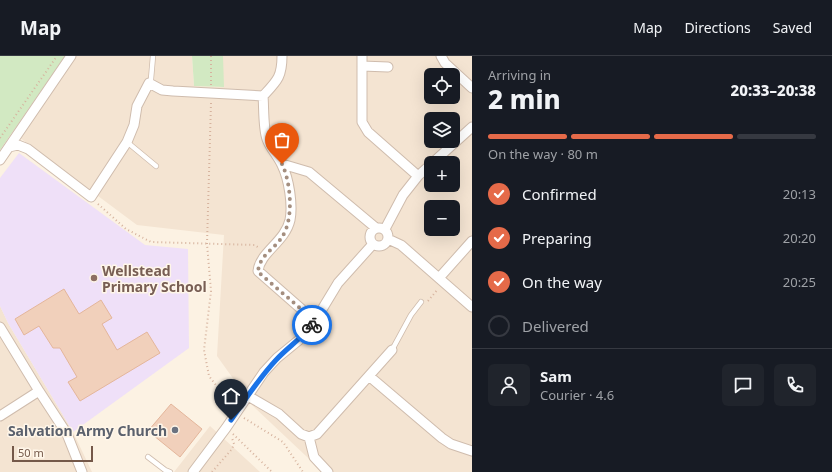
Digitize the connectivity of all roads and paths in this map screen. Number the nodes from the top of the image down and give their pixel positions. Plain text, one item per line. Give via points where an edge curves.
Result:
1 (57, 56) edge
2 (71, 56) edge
3 (153, 56) edge
4 (211, 56) edge
5 (282, 56) edge
6 (362, 56) edge
7 (441, 56) edge
8 (362, 66) junction
9 (388, 67) dead end
10 (149, 83) junction
11 (472, 88) edge
12 (211, 93) junction
13 (263, 96) junction
14 (472, 126) edge
15 (0, 138) edge
16 (127, 142) junction
17 (9, 147) junction
18 (0, 160) edge
19 (282, 164) junction
20 (156, 166) dead end
21 (418, 176) junction
22 (91, 197) junction
23 (380, 229) junction
24 (388, 239) junction
25 (472, 241) edge
26 (207, 244) junction
27 (373, 244) junction
28 (442, 280) junction
29 (421, 302) joint
30 (472, 307) edge
31 (315, 321) junction
32 (0, 326) edge
33 (392, 350) joint
34 (369, 376) junction
35 (39, 391) junction
36 (248, 396) junction
37 (236, 413) junction
38 (0, 416) edge
39 (236, 428) dead end
40 (229, 431) junction
41 (310, 437) junction
42 (472, 451) edge
43 (148, 457) dead end
44 (82, 472) edge
45 (170, 472) edge
46 (193, 472) edge
47 (212, 472) edge
48 (272, 472) edge
49 (303, 472) edge
50 (328, 472) edge

1 - 15 path
2 - 17 street
3 - 10 lane
4 - 12 path
5 - 13 street via 282,70 278,81
6 - 8 street
7 - 11 street
8 - 9 street
8 - 21 street via 362,122 368,132
10 - 12 street via 162,90
10 - 16 street via 137,106 134,125
12 - 13 street
12 - 26 path
13 - 19 street via 266,138
14 - 21 street
16 - 20 lane
16 - 22 street
17 - 18 street
17 - 22 street via 18,145 28,149
19 - 23 street via 309,172
19 - 31 street via 287,180 290,220 283,236 263,257 258,272
21 - 23 street via 403,195 394,215
22 - 26 path via 126,229 151,242
23 - 24 street via 387,233
23 - 27 street via 372,230 370,236
24 - 27 street via 382,245
24 - 28 street via 401,245
25 - 28 street
26 - 37 path via 211,291 204,350 209,376
27 - 31 street via 338,283
28 - 29 path via 428,301
28 - 30 street
29 - 33 lane
31 - 36 street via 299,340 264,372
32 - 35 street
33 - 34 street
34 - 41 street via 318,434
34 - 42 street via 442,438
35 - 38 street
35 - 44 street via 67,434
36 - 37 street
36 - 41 street via 279,414 301,434
37 - 40 street
37 - 49 path via 283,442
39 - 40 path
40 - 46 street
40 - 47 path via 234,444 232,449
40 - 48 path
41 - 50 street via 314,457
43 - 45 lane

